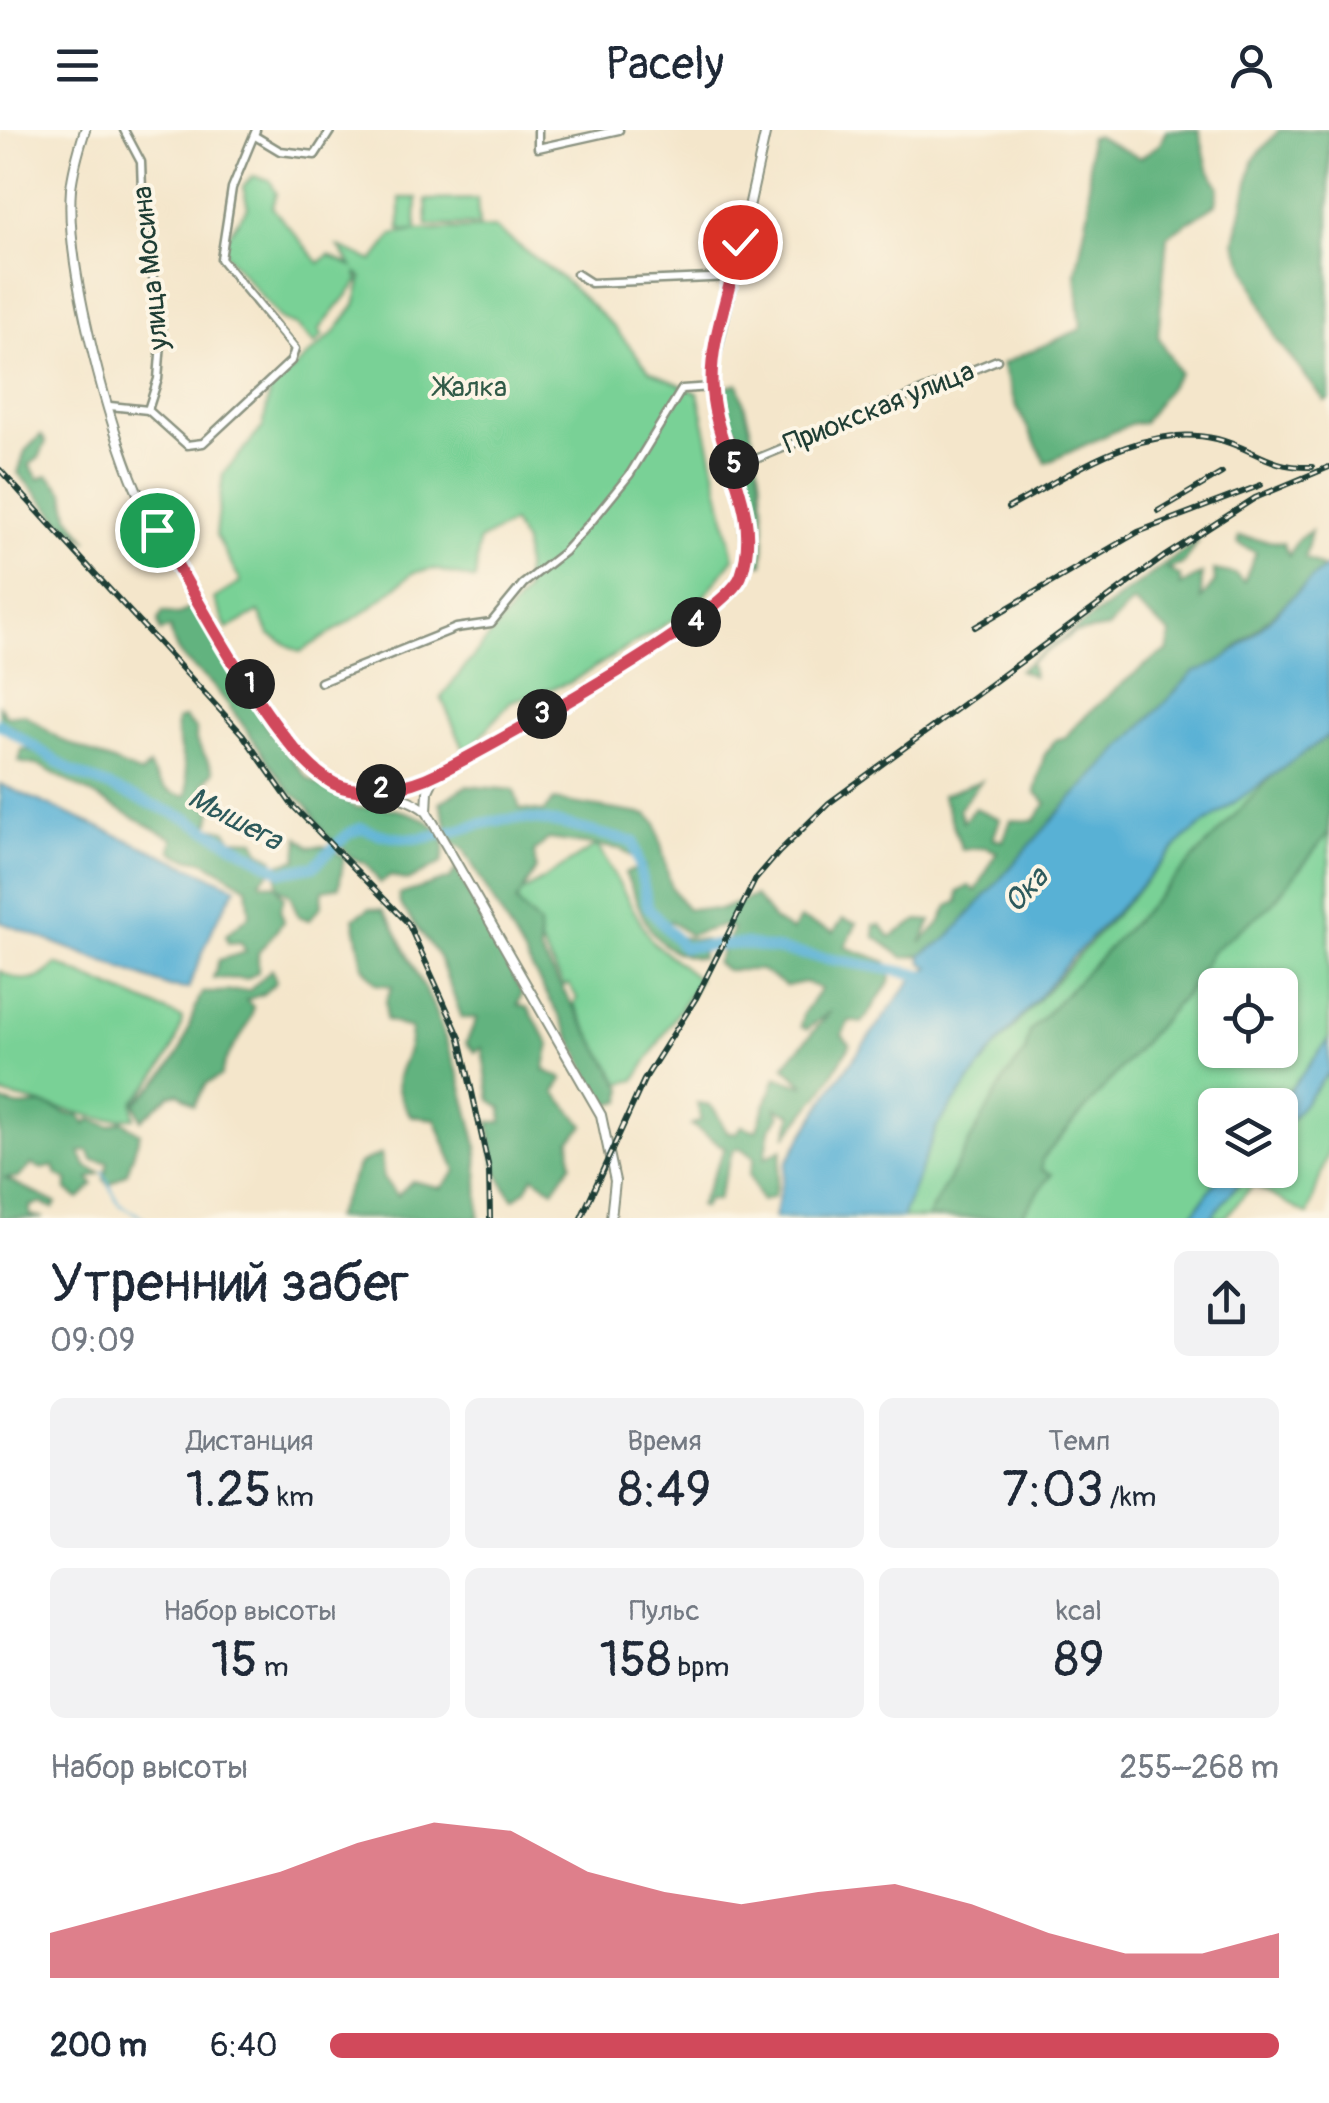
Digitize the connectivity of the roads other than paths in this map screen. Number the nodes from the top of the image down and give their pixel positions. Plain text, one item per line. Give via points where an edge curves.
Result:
1 (85, 130) edge
2 (124, 130) edge
3 (331, 130) edge
4 (538, 130) edge
5 (619, 130) edge
6 (766, 130) edge
7 (255, 133) edge
8 (576, 274) dead end
9 (733, 277) junction
10 (996, 360) dead end
11 (712, 388) junction
12 (110, 406) junction
13 (148, 410) junction
14 (718, 424) junction
15 (321, 682) dead end
16 (436, 774) junction
17 (373, 791) junction
18 (427, 812) junction
19 (610, 1218) edge

1 - 12 main road via 72,208 92,344
2 - 13 street, улица Мосина via 141,162 143,219 162,331
3 - 7 street via 314,154 280,151
4 - 5 street via 538,148
6 - 9 main road
7 - 13 street via 232,188 222,259 294,348 291,361 203,443 187,445
8 - 9 street via 592,283
9 - 11 main road
10 - 14 street, Приокская улица via 756,459 735,448
11 - 14 main road
11 - 15 street via 682,389 592,522 491,622 456,628
12 - 13 street
12 - 17 main road via 157,530 270,716 326,778
14 - 16 main road via 746,522 735,589 692,624
16 - 17 main road
16 - 18 main road
17 - 18 main road via 404,797
18 - 19 main road via 601,1114 614,1181

